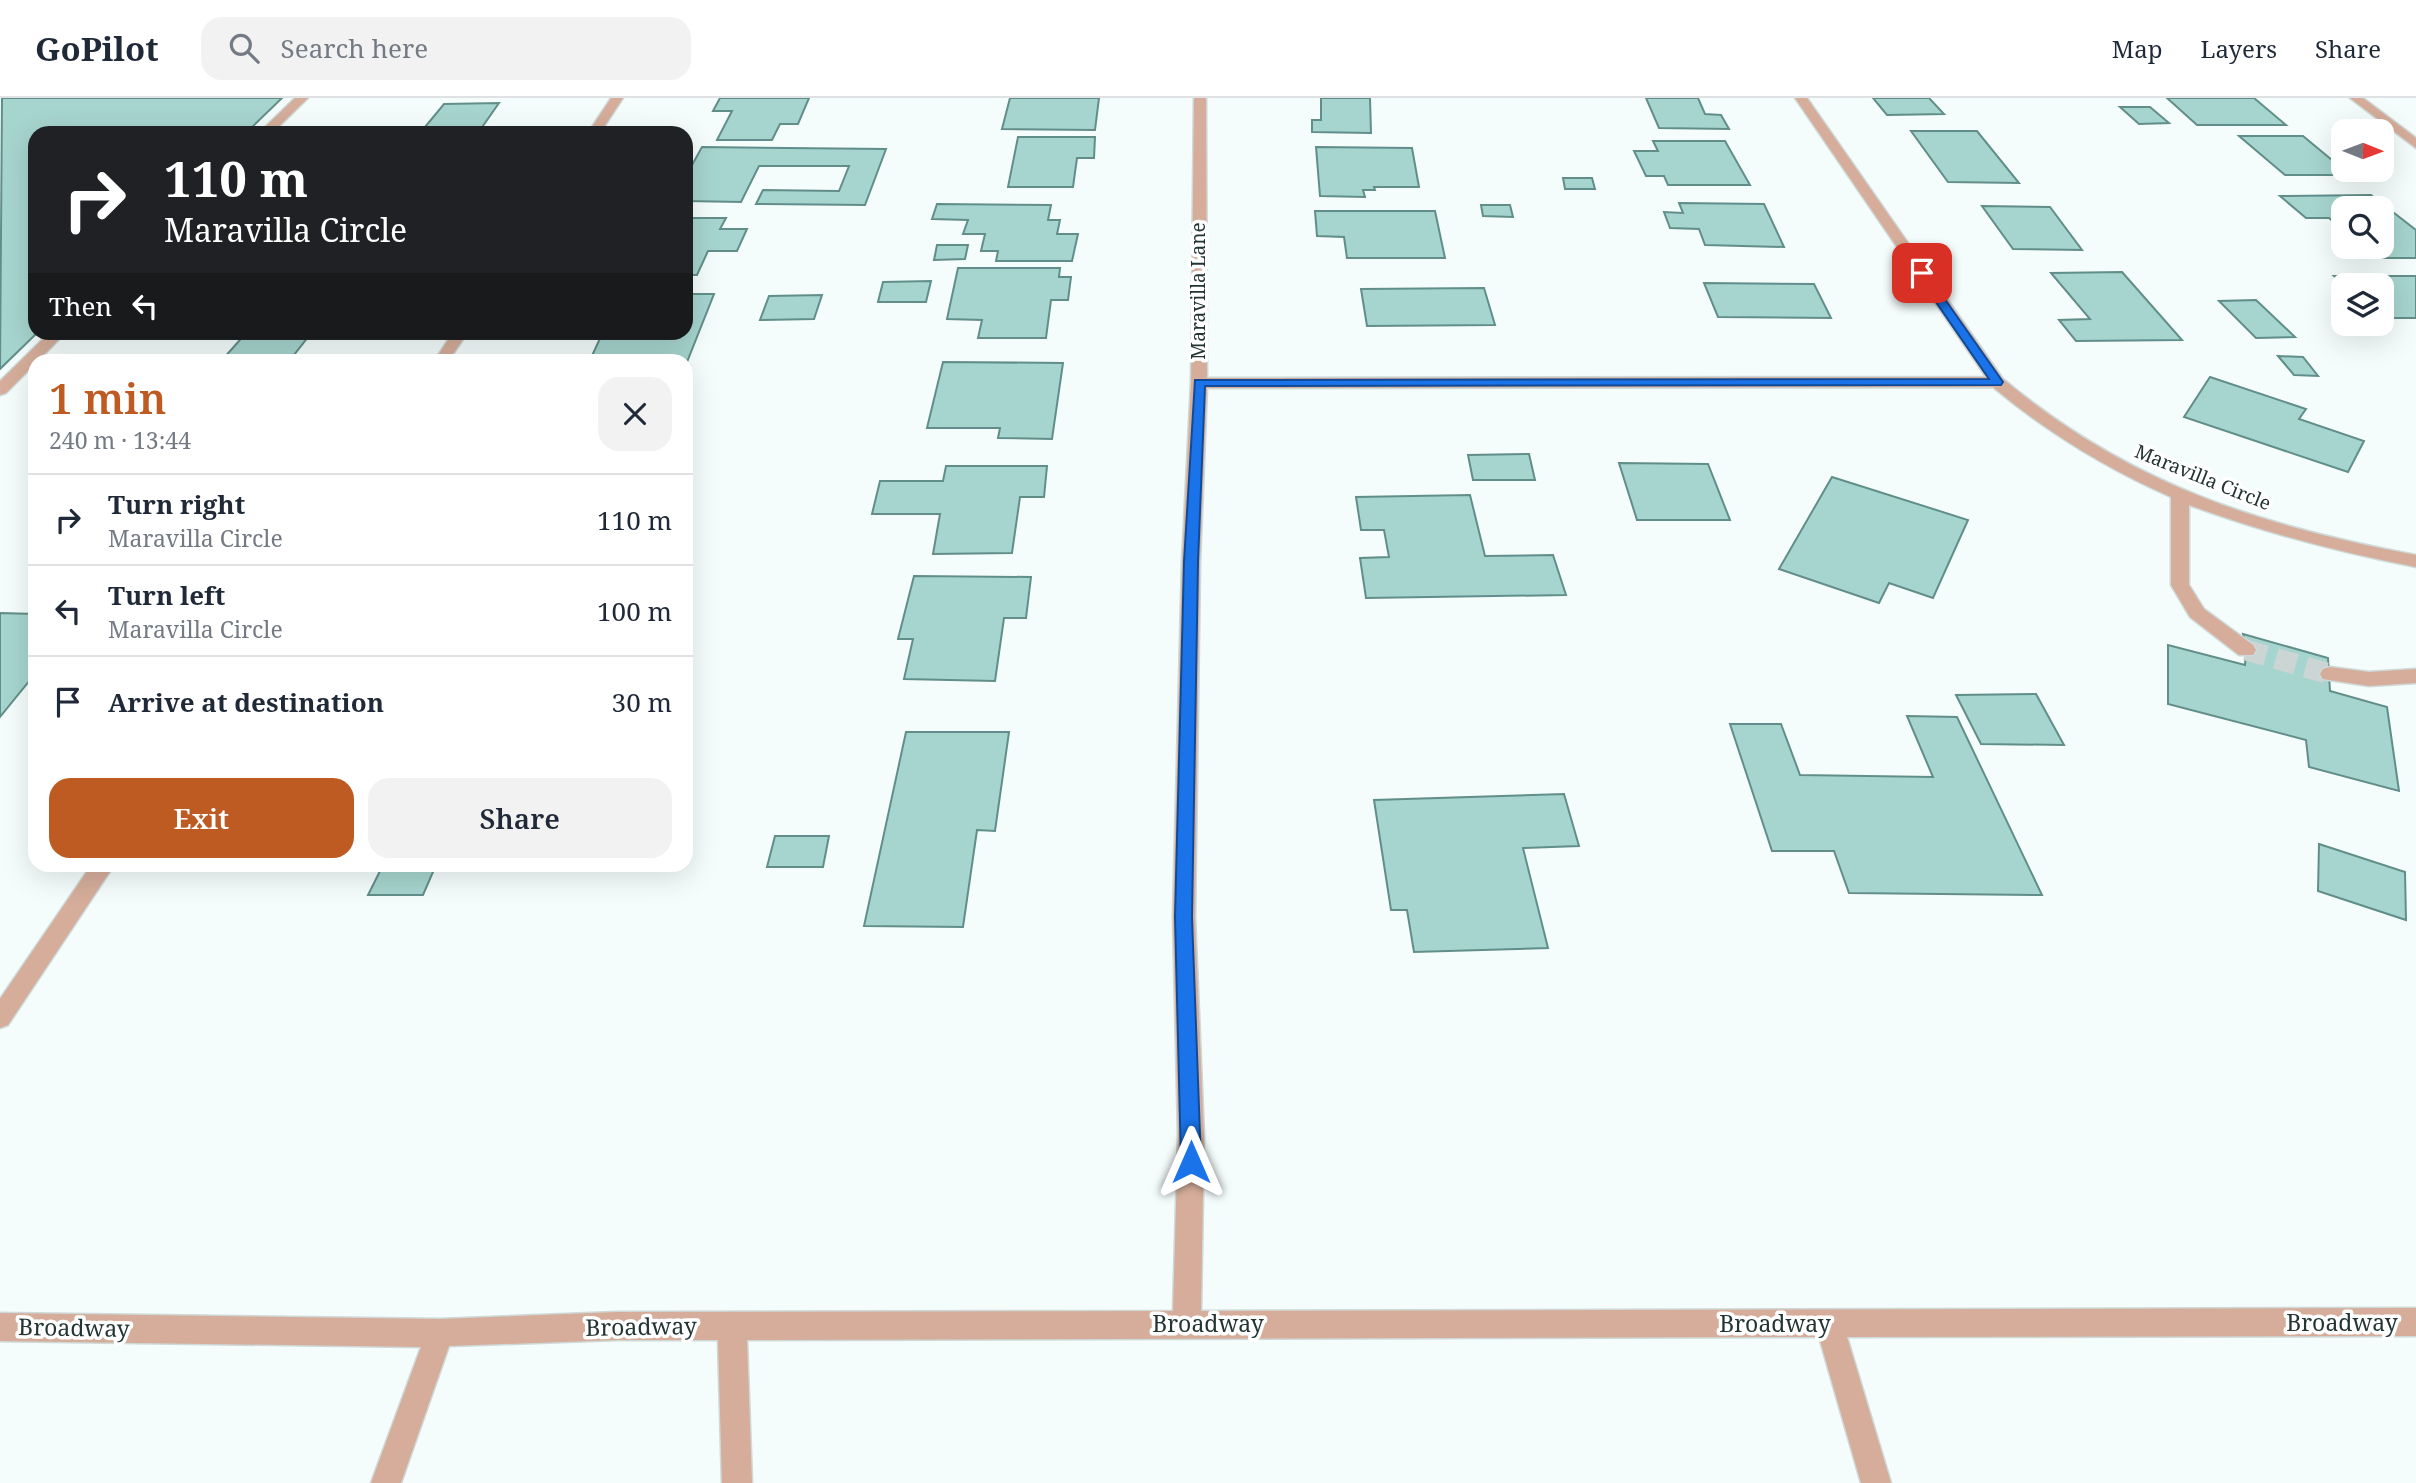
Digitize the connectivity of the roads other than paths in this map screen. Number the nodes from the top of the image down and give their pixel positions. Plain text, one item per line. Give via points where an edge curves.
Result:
1 (302, 98) edge
2 (617, 98) edge
3 (1200, 98) edge
4 (1801, 98) edge
5 (2356, 98) edge
6 (272, 126) edge
7 (599, 126) edge
8 (2416, 144) edge
9 (51, 340) edge
10 (37, 354) edge
11 (28, 362) edge
12 (1997, 382) junction
13 (1199, 383) junction
14 (0, 390) edge
15 (2180, 495) junction
16 (2416, 565) edge
17 (2246, 650) tunnel mouth
18 (2330, 674) tunnel mouth
19 (2416, 676) edge
20 (99, 872) edge
21 (0, 1018) edge
22 (2416, 1322) edge
23 (1187, 1324) junction
24 (1829, 1324) junction
25 (732, 1326) junction
26 (0, 1327) edge
27 (440, 1333) junction
28 (386, 1483) edge
29 (737, 1483) edge
30 (1877, 1483) edge

1 - 6 street
2 - 7 street
3 - 13 street, Maravilla Lane
4 - 12 street, Maravilla Circle
5 - 8 street
9 - 10 street
11 - 14 street
12 - 13 street
12 - 15 street, Maravilla Circle via 2063,436
13 - 23 street, Maravilla Lane via 1184,917 1191,1135
15 - 16 street, Maravilla Circle via 2304,539
15 - 17 street via 2180,585 2197,613
18 - 19 street
20 - 21 street
22 - 24 street, Broadway
23 - 24 street, Broadway
23 - 25 street, Broadway
24 - 30 street
25 - 27 street, Broadway
25 - 29 street
26 - 27 street, Broadway
27 - 28 street

